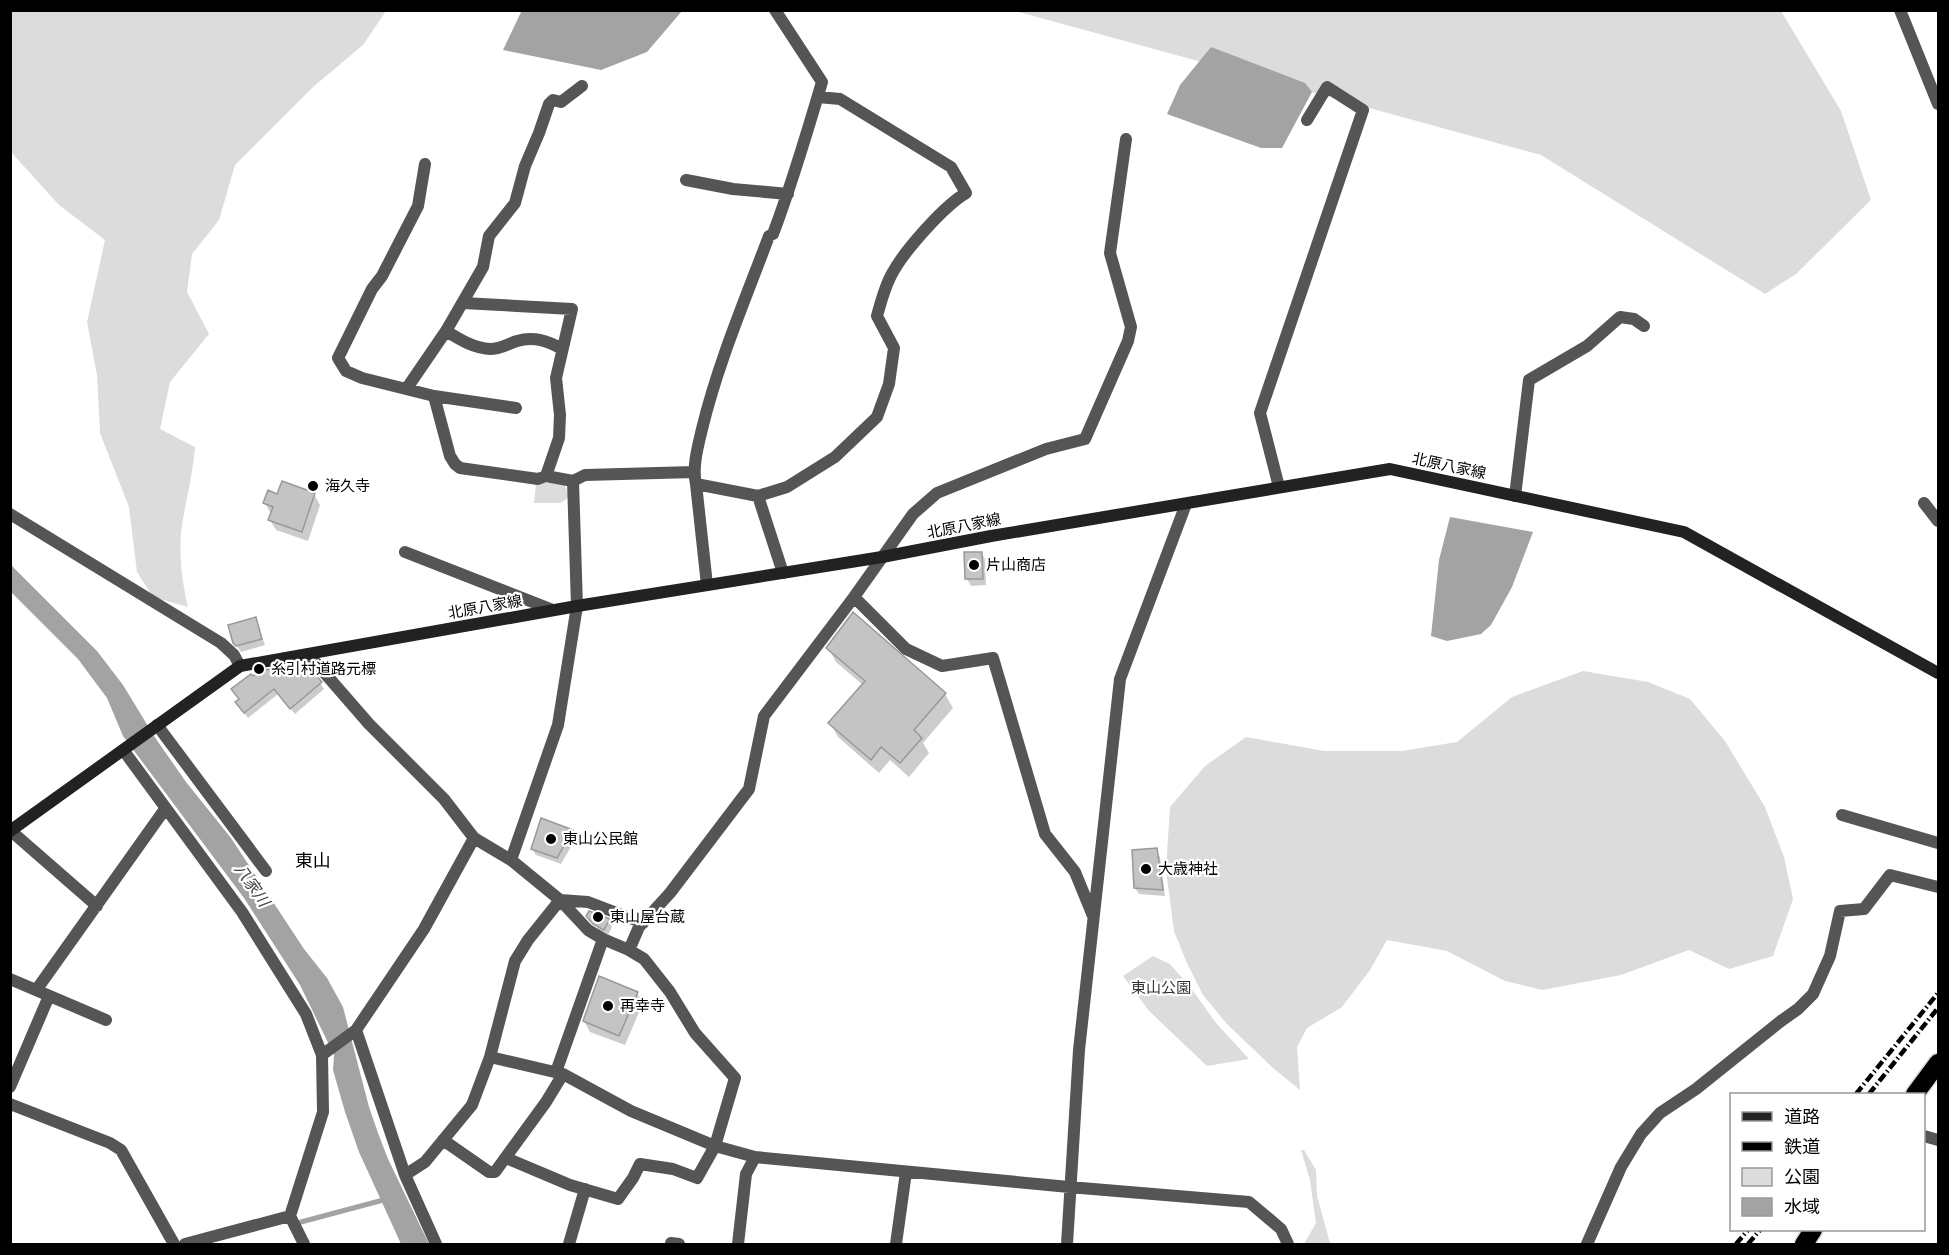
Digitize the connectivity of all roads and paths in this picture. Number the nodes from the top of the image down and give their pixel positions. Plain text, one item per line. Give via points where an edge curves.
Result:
1 (775, 10) edge
2 (1900, 10) edge
3 (582, 86) dead end
4 (818, 97) junction
5 (1938, 104) edge
6 (1307, 120) dead end
7 (1126, 139) dead end
8 (425, 164) dead end
9 (686, 180) dead end
10 (788, 195) junction
11 (463, 303) junction
12 (1644, 326) dead end
13 (446, 331) junction
14 (562, 349) junction
15 (407, 388) junction
16 (434, 396) junction
17 (516, 408) dead end
18 (546, 476) junction
19 (695, 478) junction
20 (573, 481) junction
21 (1279, 487) junction
22 (758, 496) junction
23 (1515, 496) junction
24 (1924, 503) dead end
25 (1186, 504) junction
26 (10, 514) edge
27 (1938, 521) edge
28 (405, 552) dead end
29 (882, 557) junction
30 (783, 573) junction
31 (707, 585) junction
32 (854, 597) junction
33 (577, 606) junction
34 (553, 610) junction
35 (309, 655) junction
36 (240, 666) junction
37 (1938, 673) edge
38 (157, 725) junction
39 (124, 751) junction
40 (165, 808) junction
41 (1842, 814) dead end
42 (11, 831) edge
43 (474, 838) junction
44 (1938, 843) edge
45 (511, 860) junction
46 (266, 871) dead end
47 (1938, 887) edge
48 (560, 900) junction
49 (97, 906) junction
50 (1094, 917) junction
51 (644, 922) junction
52 (603, 939) junction
53 (629, 950) junction
54 (10, 979) edge
55 (37, 989) junction
56 (49, 996) junction
57 (106, 1020) dead end
58 (356, 1030) junction
59 (322, 1055) junction
60 (490, 1057) junction
61 (1938, 1063) edge
62 (559, 1073) junction
63 (10, 1088) edge
64 (1916, 1093) edge
65 (10, 1104) edge
66 (443, 1140) junction
67 (715, 1146) junction
68 (755, 1157) junction
69 (506, 1158) junction
70 (906, 1172) junction
71 (405, 1175) junction
72 (1069, 1187) junction
73 (585, 1190) junction
74 (290, 1216) junction
75 (1812, 1231) edge
76 (174, 1245) edge
77 (185, 1245) edge
78 (304, 1245) edge
79 (436, 1245) edge
80 (569, 1245) edge
81 (738, 1245) edge
82 (896, 1245) edge
83 (1067, 1245) edge
84 (1288, 1245) edge
85 (1587, 1245) edge
86 (1804, 1245) edge

1 - 4 street via 822,82
2 - 5 street
3 - 11 street via 561,102 553,100 549,104 515,203 489,236 483,267
4 - 10 street
4 - 22 street via 840,99 951,166 966,193 920,236 892,272 876,316 894,348 890,384 877,417 836,457 786,487
6 - 21 street via 1327,87 1363,110 1260,413
7 - 29 street via 1110,254 1131,327 1085,439 1046,449 937,493 913,514
8 - 15 street via 418,206 338,358 346,370 362,378
9 - 10 street
10 - 19 street via 711,390
11 - 13 street
11 - 14 street via 572,309
12 - 23 street via 1634,319 1620,317 1587,346 1529,380
13 - 14 street via 476,346 492,349 540,339
13 - 15 street
14 - 18 street via 556,378 559,438
15 - 16 street
16 - 17 street
16 - 18 street via 454,464 538,479
18 - 20 street
19 - 20 street via 585,475
19 - 22 street
19 - 31 street
20 - 33 street
21 - 23 main road, 北原八家線 via 1390,469
21 - 25 main road, 北原八家線
22 - 30 street
23 - 37 main road, 北原八家線 via 1684,532
24 - 27 street
25 - 29 main road, 北原八家線
25 - 50 street via 1120,679
26 - 36 street via 221,643
28 - 34 street
29 - 30 main road, 北原八家線
29 - 32 street
30 - 31 main road, 北原八家線
31 - 33 main road, 北原八家線
32 - 50 street via 906,649 942,666 993,658 1045,834 1076,872
32 - 51 street via 764,716 750,789
33 - 34 main road, 北原八家線
33 - 45 street via 558,725
34 - 35 main road, 北原八家線
35 - 36 main road, 北原八家線
35 - 43 street via 369,724 444,799
36 - 38 main road, 北原八家線
38 - 39 main road, 北原八家線
38 - 46 street
39 - 40 street
39 - 42 main road, 北原八家線
40 - 49 street
40 - 59 street via 242,912 284,977 306,1014
41 - 44 street
42 - 49 street
43 - 45 street
43 - 58 street via 424,929
45 - 48 street
47 - 85 street via 1890,875 1864,909 1840,911 1830,956 1813,994 1647,1126 1622,1167
48 - 51 street via 588,902
48 - 52 street via 588,930
48 - 60 street via 516,961
49 - 55 street
50 - 72 street
51 - 53 street
52 - 53 street
52 - 62 street
53 - 67 street via 644,959 695,1033 735,1078
54 - 55 street
55 - 56 street
56 - 57 street
56 - 63 street
58 - 59 street
58 - 71 street
59 - 74 street via 323,1112
60 - 62 street
60 - 66 street via 472,1105
61 - 64 highway
62 - 67 street via 631,1111
62 - 69 street via 546,1102
65 - 76 street via 121,1150
66 - 69 street via 489,1172 495,1172
66 - 71 street via 424,1162
67 - 68 street
67 - 73 street via 697,1178 673,1169 640,1164 618,1200
68 - 70 street
68 - 81 street via 746,1174
69 - 73 street
70 - 72 street
70 - 82 street
71 - 79 street
72 - 83 street
72 - 84 street via 1249,1202 1281,1229
73 - 80 street
74 - 77 street
74 - 78 street
75 - 86 highway

